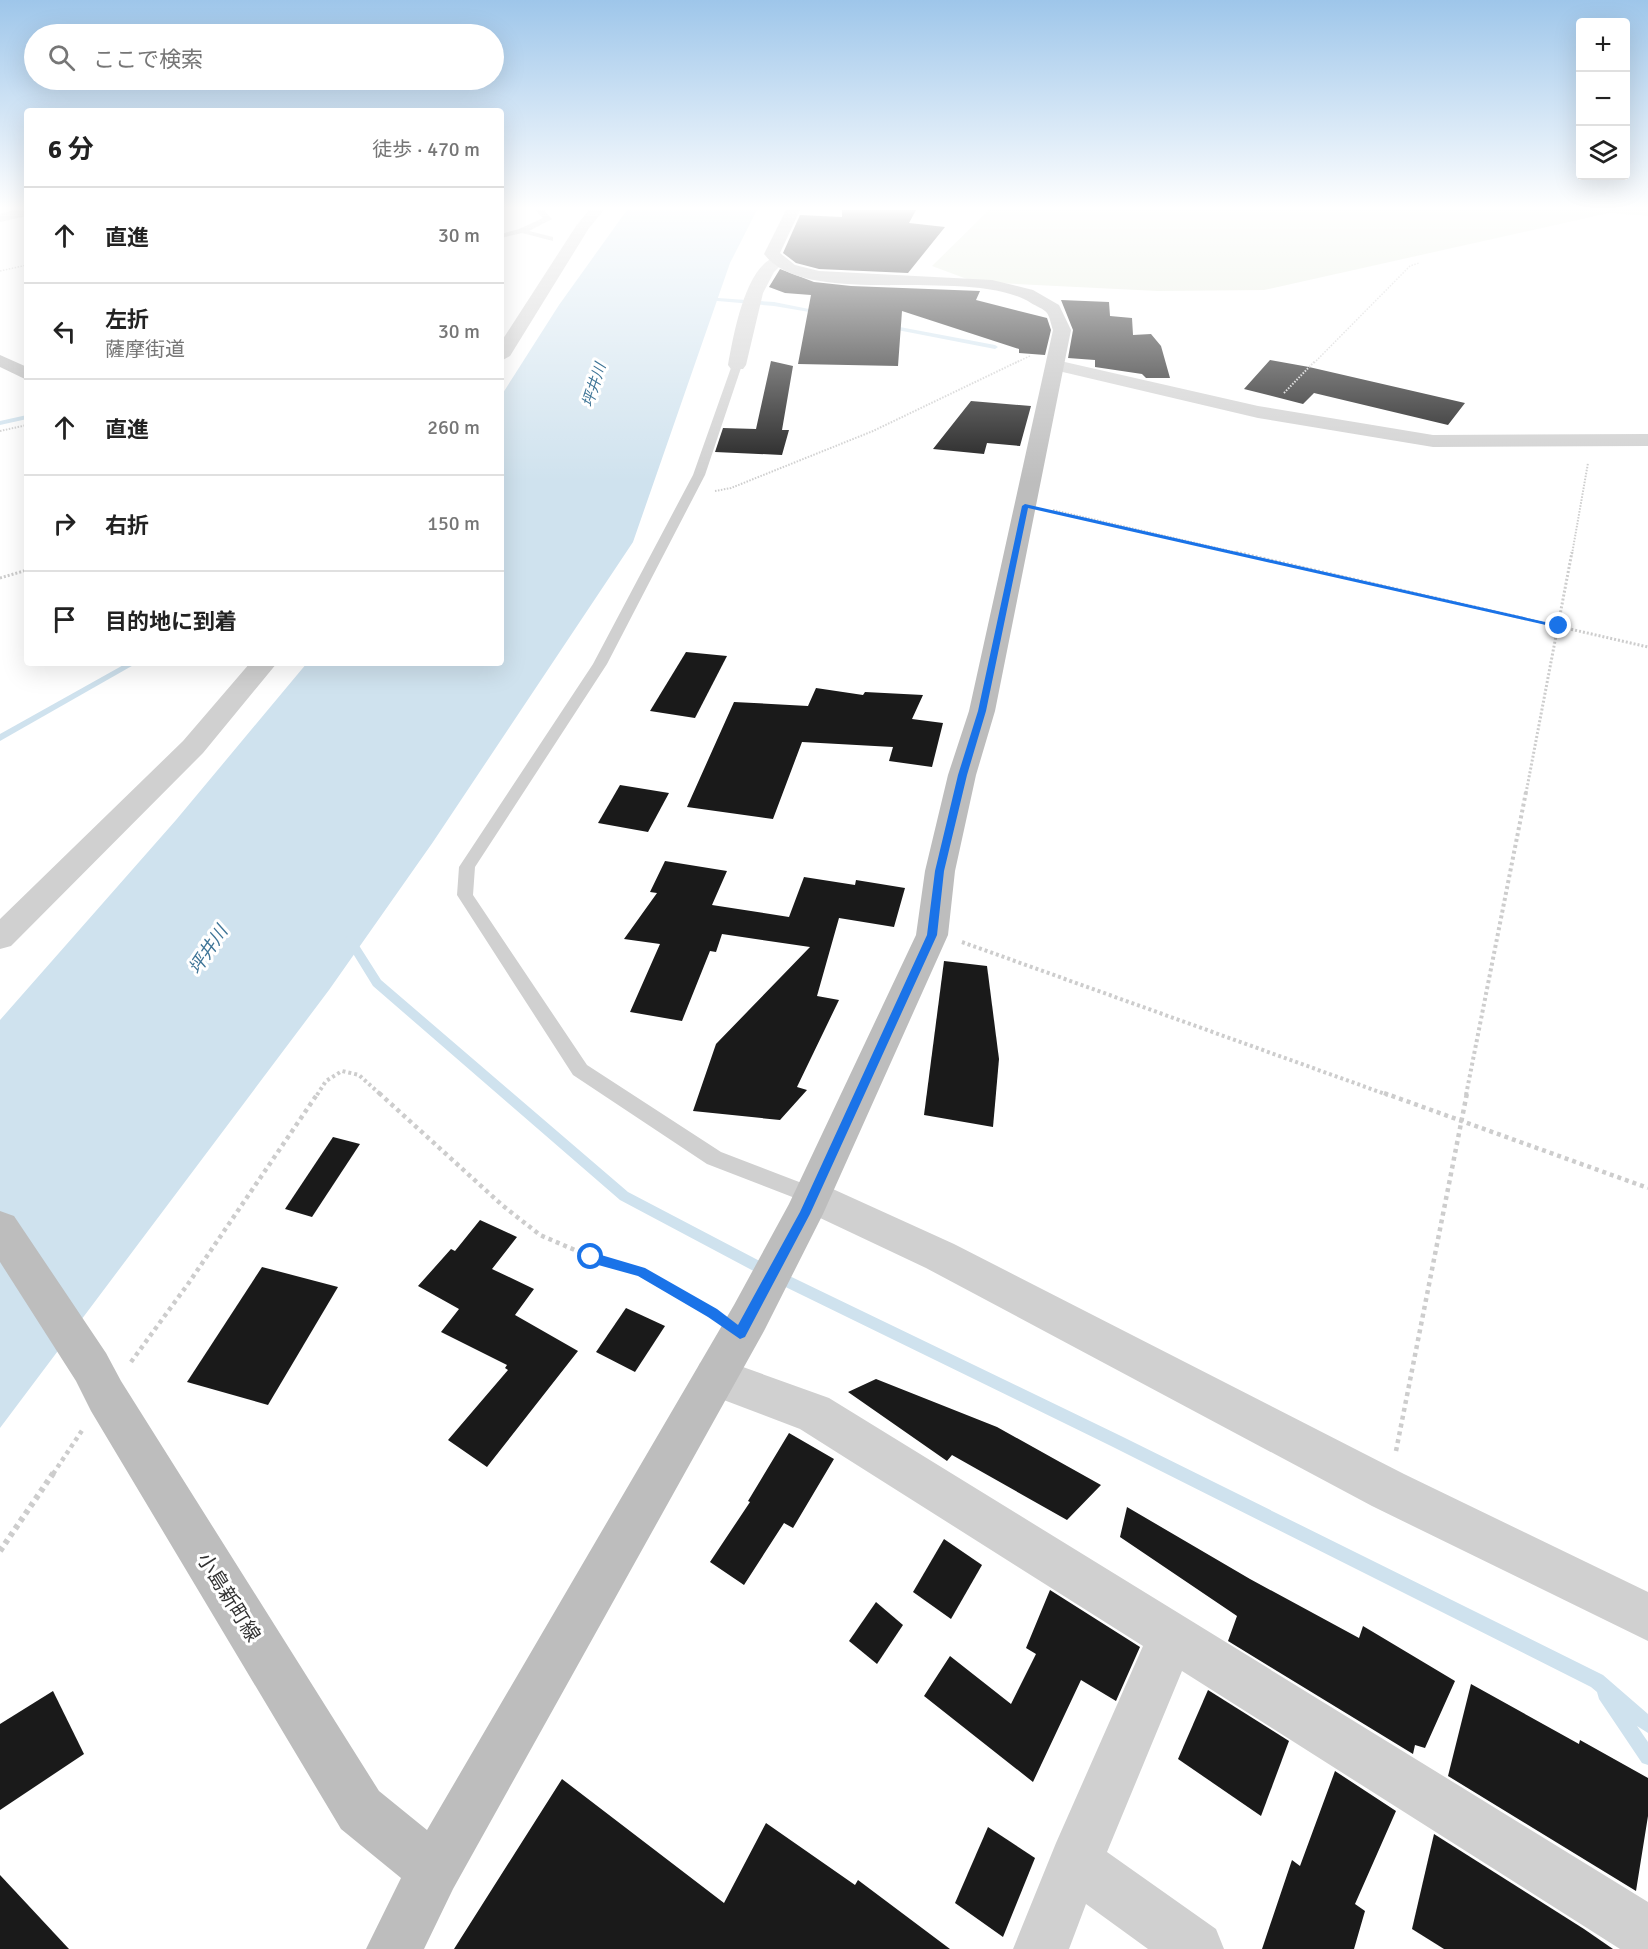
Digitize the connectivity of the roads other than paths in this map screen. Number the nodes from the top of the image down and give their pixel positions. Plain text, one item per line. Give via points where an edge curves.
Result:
1 (537, 301) edge
2 (753, 301) edge
3 (1038, 301) edge
4 (504, 351) edge
5 (0, 360) edge
6 (1056, 364) junction
7 (737, 365) joint
8 (24, 372) edge
9 (1648, 440) edge
10 (261, 666) edge
11 (0, 938) edge
12 (809, 1205) junction
13 (0, 1228) edge
14 (715, 1377) junction
15 (1648, 1617) edge
16 (1173, 1637) junction
17 (1075, 1862) junction
18 (434, 1870) junction
19 (1648, 1934) edge
20 (394, 1949) edge
21 (1041, 1949) edge
22 (1196, 1949) edge

1 - 4 street
2 - 7 street
3 - 6 street via 1053,309 1062,330
5 - 8 street
6 - 9 street via 1265,413 1432,441
6 - 12 street via 982,711 940,871 932,935
7 - 12 lane via 688,497 600,664 466,867 465,895 580,1070 714,1158
10 - 11 street via 193,747
12 - 14 street
12 - 15 street via 940,1256 1388,1490
13 - 18 street, 小島新町線 via 360,1810
14 - 16 street via 814,1413
14 - 18 street
16 - 17 street
16 - 19 street
17 - 21 street
17 - 22 street
18 - 20 street

